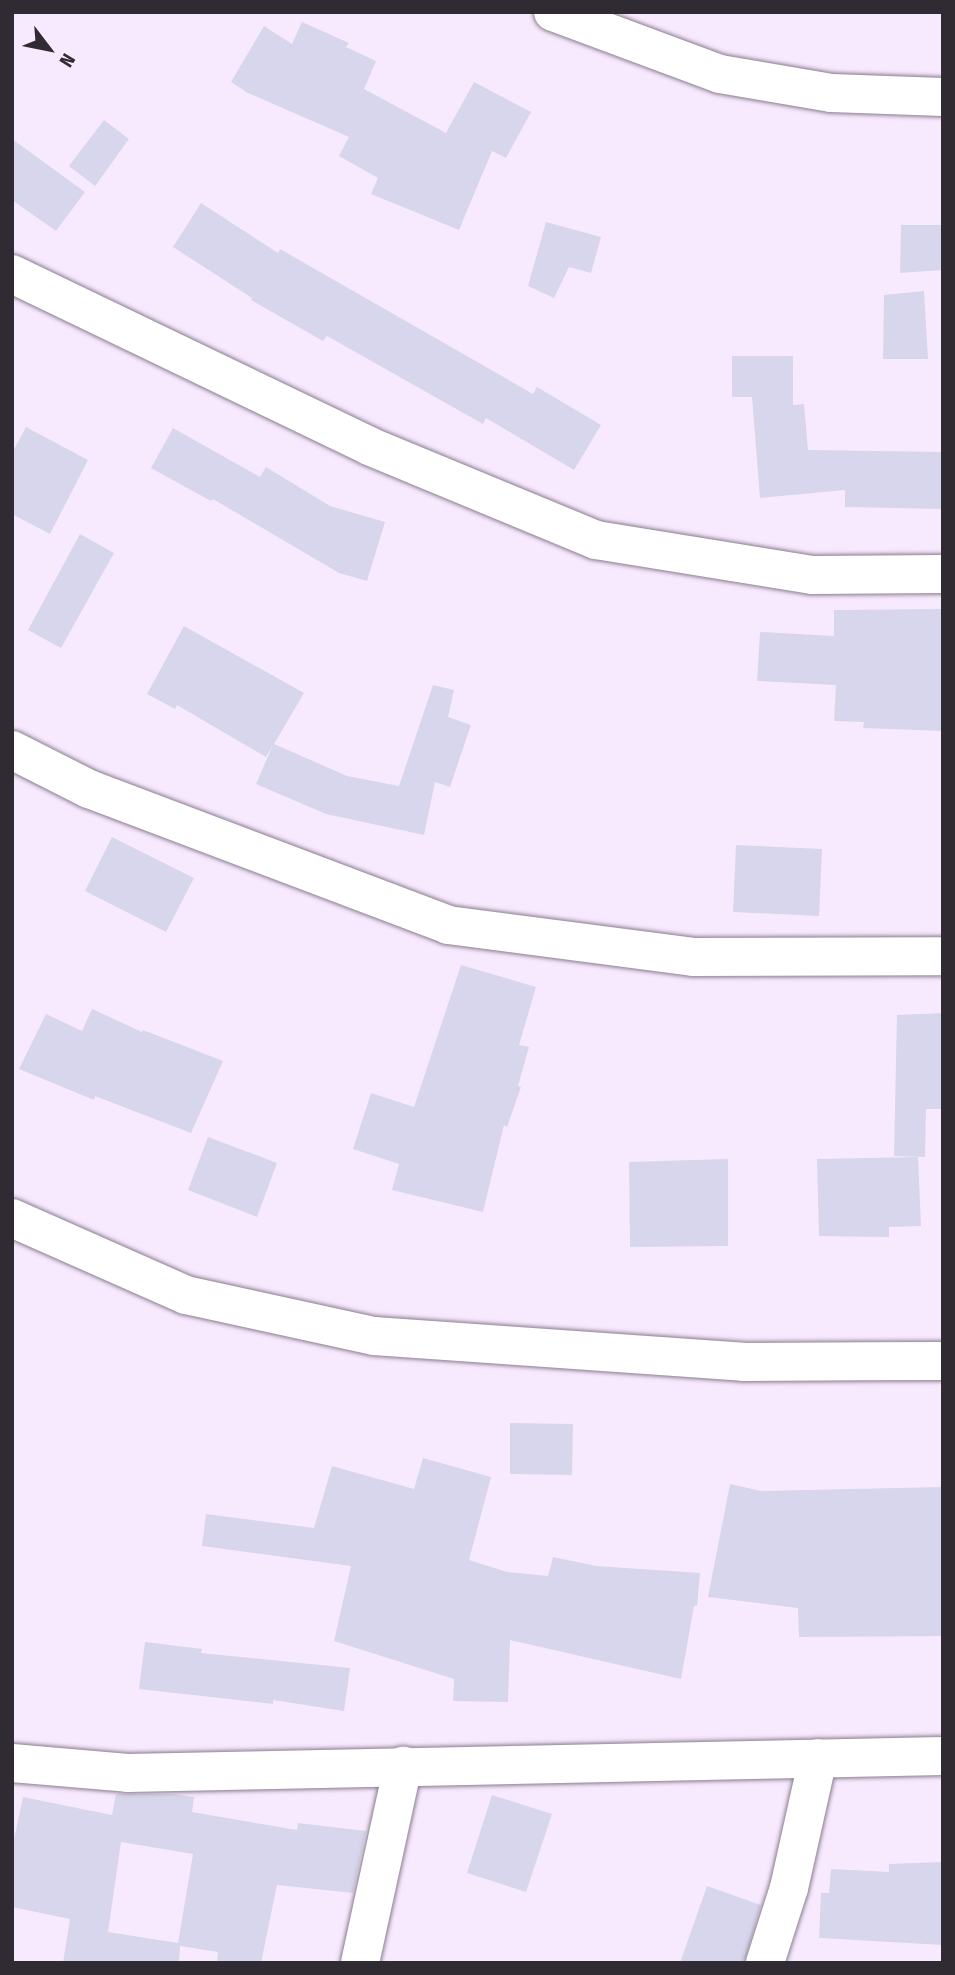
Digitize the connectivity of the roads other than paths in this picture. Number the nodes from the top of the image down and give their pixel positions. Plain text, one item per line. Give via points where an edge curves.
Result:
1 (552, 12) edge
2 (943, 97) edge
3 (12, 274) edge
4 (943, 574) edge
5 (12, 750) edge
6 (943, 956) edge
7 (12, 1218) edge
8 (943, 1361) edge
9 (943, 1756) edge
10 (818, 1758) junction
11 (12, 1763) edge
12 (403, 1766) junction
13 (360, 1963) edge
14 (765, 1963) edge

1 - 2 street via 720,74 831,93
3 - 4 street via 369,446 596,540 812,575
5 - 6 street via 89,789 448,925 693,957
7 - 8 street via 186,1295 374,1336 743,1362
9 - 10 street
10 - 12 street
10 - 14 street via 789,1888
11 - 12 street via 128,1773
12 - 13 street

